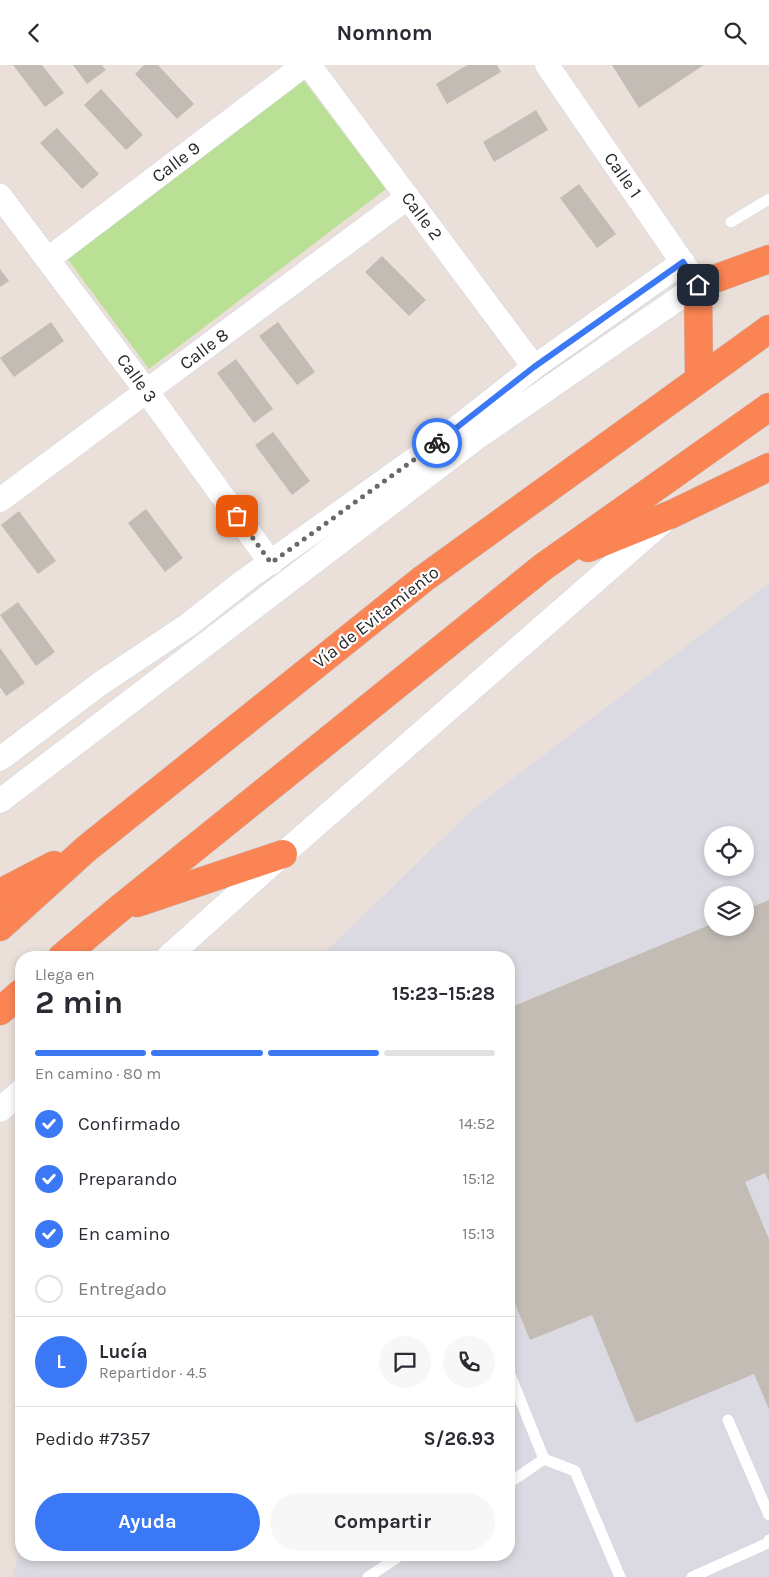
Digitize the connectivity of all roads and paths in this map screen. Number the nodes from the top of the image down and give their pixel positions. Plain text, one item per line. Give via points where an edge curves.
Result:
1 (304, 65) edge
2 (309, 65) edge
3 (548, 65) edge
4 (0, 196) edge
5 (408, 197) junction
6 (769, 199) edge
7 (732, 222) dead end
8 (48, 259) junction
9 (769, 259) edge
10 (683, 262) junction
11 (698, 285) junction
12 (769, 329) edge
13 (534, 367) junction
14 (699, 379) junction
15 (147, 392) junction
16 (769, 407) edge
17 (769, 467) edge
18 (0, 500) edge
19 (672, 514) junction
20 (271, 563) junction
21 (543, 567) junction
22 (0, 759) edge
23 (0, 801) edge
24 (86, 849) junction
25 (283, 854) junction
26 (0, 893) edge
27 (119, 909) junction
28 (0, 927) edge
29 (69, 951) edge
30 (175, 951) edge
31 (15, 998) edge
32 (0, 1011) edge
33 (15, 1096) edge
34 (0, 1110) edge
35 (515, 1388) edge
36 (728, 1420) dead end
37 (544, 1459) junction
38 (515, 1479) edge
39 (769, 1515) edge
40 (769, 1540) edge
41 (392, 1561) edge
42 (368, 1577) edge
43 (620, 1577) edge
44 (692, 1577) edge

1 - 8 street, Calle 9
2 - 5 street, Calle 2
3 - 10 street, Calle 1
4 - 8 street, Calle 3
5 - 13 street, Calle 2
5 - 15 street, Calle 8
6 - 7 lane
8 - 15 street, Calle 3
9 - 11 highway
10 - 11 street, Calle 1
10 - 13 street
11 - 14 highway
11 - 23 street via 476,439
12 - 14 highway, Vía de Evitamiento
13 - 20 street via 443,439
14 - 24 highway, Vía de Evitamiento via 423,579
15 - 18 street, Calle 8
15 - 20 street, Calle 3
16 - 21 highway
17 - 19 highway
19 - 21 highway
19 - 25 street
20 - 22 street
21 - 27 highway
24 - 26 highway
24 - 28 highway, Vía de Evitamiento
25 - 27 highway
25 - 30 street
27 - 29 highway
31 - 32 highway
33 - 34 street
35 - 37 lane
36 - 39 lane
37 - 38 lane
37 - 43 lane via 574,1471
40 - 44 lane
41 - 42 lane

